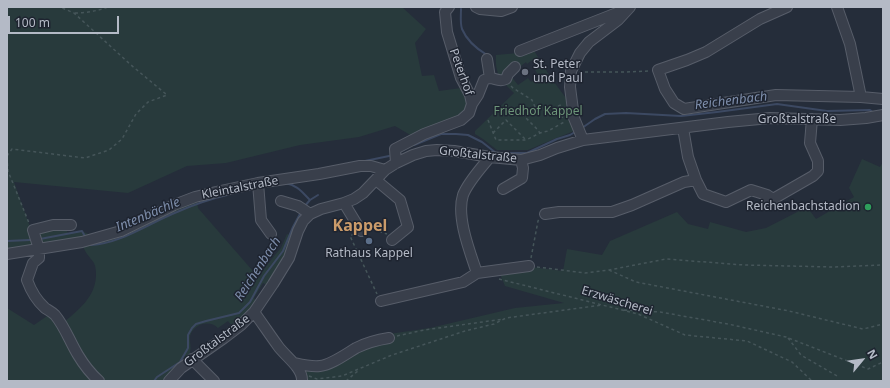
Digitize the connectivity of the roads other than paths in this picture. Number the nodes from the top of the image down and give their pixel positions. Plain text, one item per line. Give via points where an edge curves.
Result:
1 (449, 7) edge
2 (476, 7) edge
3 (512, 7) edge
4 (787, 7) edge
5 (837, 7) edge
6 (630, 8) edge
7 (520, 51) dead end
8 (487, 59) dead end
9 (515, 67) dead end
10 (490, 78) junction
11 (860, 97) junction
12 (883, 99) edge
13 (472, 104) junction
14 (883, 115) edge
15 (812, 119) junction
16 (683, 128) junction
17 (580, 134) junction
18 (490, 157) junction
19 (396, 158) junction
20 (521, 160) junction
21 (385, 170) junction
22 (376, 180) junction
23 (696, 180) junction
24 (258, 183) junction
25 (503, 189) dead end
26 (282, 201) dead end
27 (344, 203) junction
28 (305, 210) junction
29 (545, 214) road end
30 (72, 225) dead end
31 (361, 231) road end
32 (270, 234) dead end
33 (392, 240) road end
34 (39, 249) junction
35 (7, 254) edge
36 (529, 266) road end
37 (477, 273) junction
38 (381, 301) road end
39 (254, 312) junction
40 (389, 338) road end
41 (192, 359) junction
42 (294, 363) junction
43 (177, 376) edge
44 (301, 377) edge
45 (99, 381) edge
46 (169, 381) edge
47 (214, 381) edge

1 - 13 street, Peterhof via 445,12 448,32 461,78
2 - 3 street via 501,11
4 - 11 street via 760,19 706,52 658,70 665,89 674,102 684,108 776,95
5 - 11 street via 850,44
6 - 7 street
6 - 17 street via 589,42 580,53 572,72 570,88 574,118
8 - 10 street
9 - 10 street via 506,79
10 - 13 street via 484,80
11 - 12 street
13 - 19 street, Peterhof via 469,113 461,120 424,134 395,149
14 - 15 street, Großtalstraße via 840,120
15 - 16 street, Großtalstraße via 770,118
15 - 23 street via 810,143 818,161 818,171 773,199 765,202 743,194 726,202 703,194
16 - 17 street, Großtalstraße
16 - 23 street via 688,157
17 - 20 street, Großtalstraße via 557,148
18 - 19 street, Großtalstraße via 437,150
18 - 20 street, Großtalstraße
18 - 37 street via 466,189 461,210 466,238
19 - 21 street, Großtalstraße
20 - 25 street via 522,178
21 - 22 street, Großtalstraße
21 - 24 street, Kleintalstraße via 360,166
22 - 27 street, Großtalstraße via 363,193
22 - 33 street via 400,200 408,227
23 - 29 street via 684,182 612,212
24 - 32 street via 261,220
24 - 34 street, Kleintalstraße via 195,197 121,231 82,242
26 - 28 street
27 - 28 street, Großtalstraße
27 - 31 street
28 - 39 street, Großtalstraße via 288,258
30 - 34 street via 53,225 32,230
34 - 35 street, Kleintalstraße
34 - 45 street via 39,258 33,263 27,280 30,290 45,308 54,314 89,372
36 - 37 street
37 - 38 street via 463,282
39 - 41 street, Großtalstraße via 224,338
39 - 42 street
40 - 42 street via 372,341 321,366
41 - 43 street, Großtalstraße
41 - 47 street
42 - 44 street
43 - 46 street, Großtalstraße

